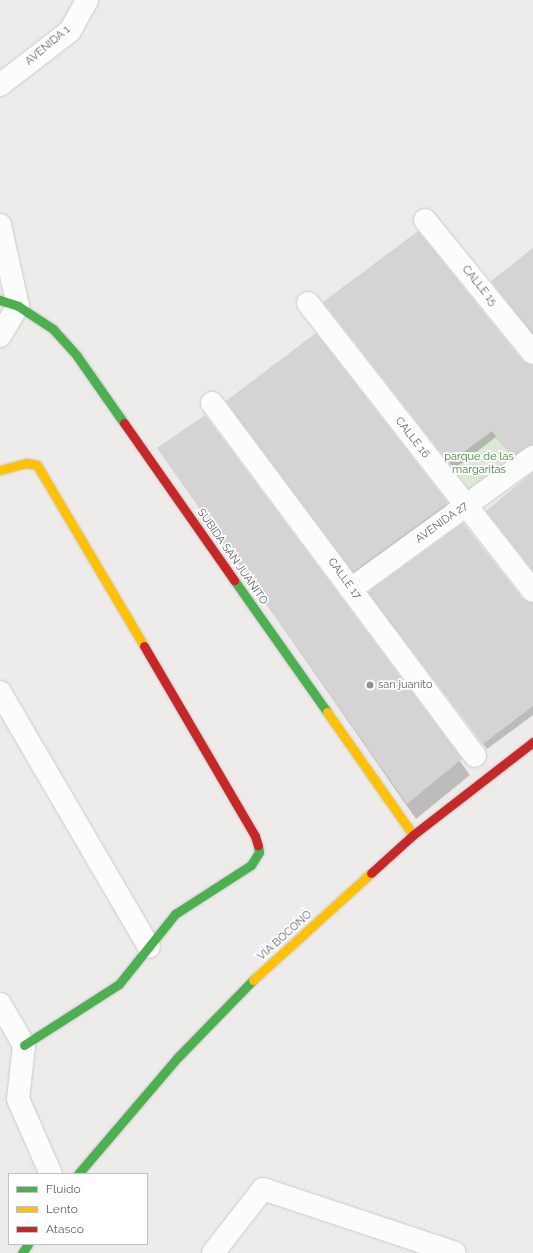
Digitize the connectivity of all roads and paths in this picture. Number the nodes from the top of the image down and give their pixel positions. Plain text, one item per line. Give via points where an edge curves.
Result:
1 (87, 0) edge
2 (0, 85) edge
3 (425, 220) dead end
4 (0, 225) edge
5 (9, 303) edge
6 (308, 303) dead end
7 (0, 336) edge
8 (533, 353) edge
9 (212, 403) dead end
10 (533, 457) edge
11 (0, 470) edge
12 (465, 507) junction
13 (351, 589) junction
14 (533, 591) edge
15 (0, 692) edge
16 (533, 742) edge
17 (475, 756) dead end
18 (413, 835) junction
19 (148, 947) junction
20 (0, 1004) edge
21 (24, 1045) junction
22 (51, 1173) edge
23 (79, 1173) edge
24 (213, 1253) edge
25 (455, 1253) edge

1 - 2 street, AVENIDA 1 via 70,31
3 - 8 street, CALLE 15
4 - 5 street
5 - 7 street
5 - 18 street, SUBIDA SAN JUANITO via 53,329 77,356
6 - 12 street, CALLE 16
9 - 13 street, CALLE 17
10 - 12 street, AVENIDA 27
11 - 19 street via 26,463 37,465 45,475 255,836 259,852 251,865 174,914
12 - 13 street, AVENIDA 27
12 - 14 street, CALLE 16
13 - 17 street, CALLE 17
15 - 19 street
16 - 18 street, VÍA BOCONÓ
18 - 23 street, VÍA BOCONÓ via 251,982 178,1057
19 - 21 street via 118,984
20 - 21 street
21 - 22 street via 18,1099
24 - 25 street via 263,1189

